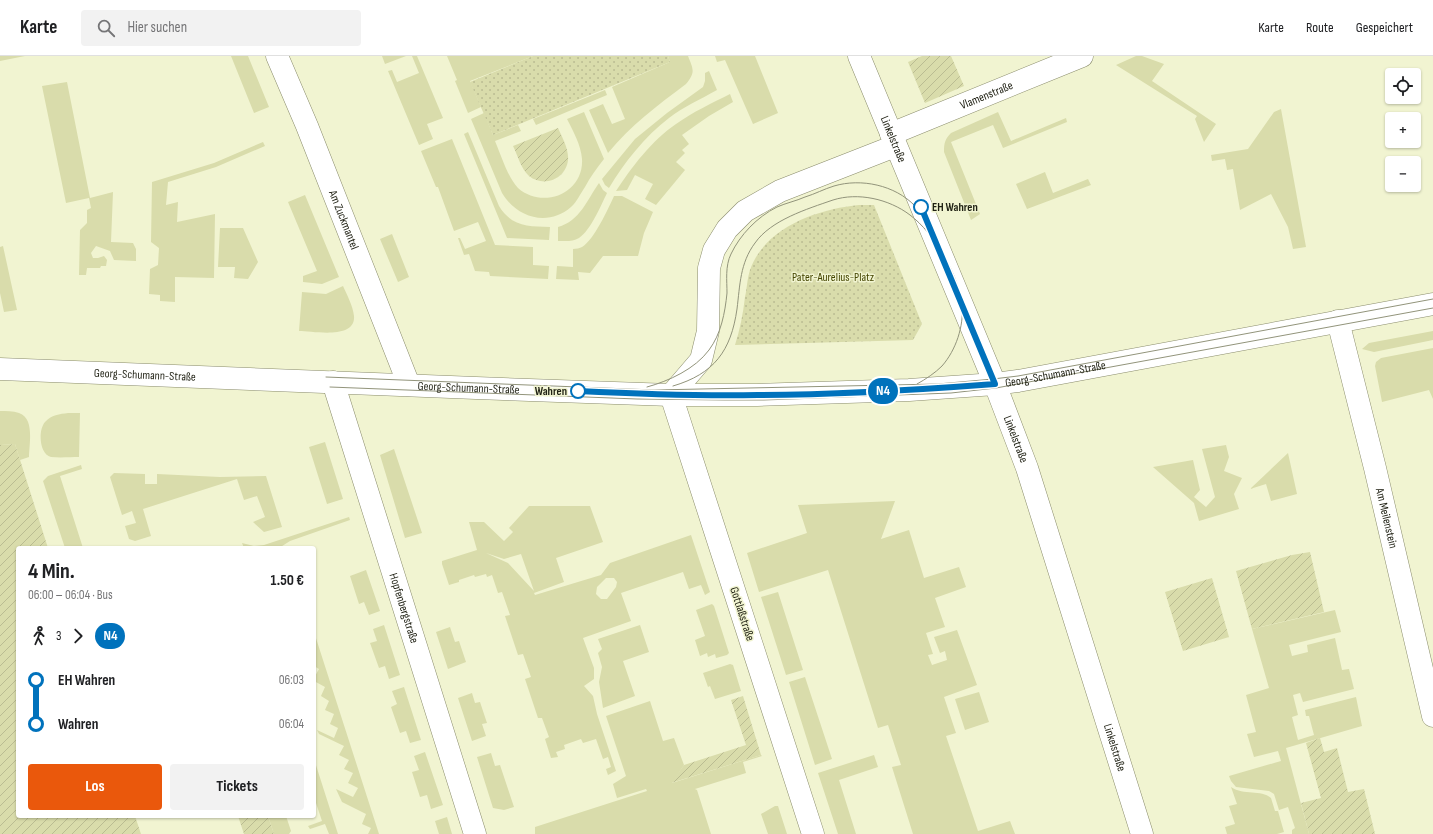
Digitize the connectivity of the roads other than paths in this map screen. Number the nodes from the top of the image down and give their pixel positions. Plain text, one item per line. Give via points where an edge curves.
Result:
1 (277, 56) edge
2 (859, 56) edge
3 (1082, 56) edge
4 (893, 140) junction
5 (1433, 304) edge
6 (1338, 321) junction
7 (0, 369) edge
8 (333, 382) junction
9 (995, 384) junction
10 (409, 385) junction
11 (671, 395) junction
12 (1433, 716) edge
13 (475, 834) edge
14 (813, 834) edge
15 (1142, 834) edge

1 - 10 street, Am Zuckmantel
2 - 4 street, Linkelstraße
3 - 4 street, Vlamenstraße
4 - 9 street, Linkelstraße
4 - 11 street via 780,191 745,211 726,229 714,250 709,268 708,331 701,360
5 - 6 street, Georg-Schumann-Straße
6 - 9 street, Georg-Schumann-Straße
6 - 12 street, Am Meilenstein
7 - 8 street, Georg-Schumann-Straße
8 - 10 street, Georg-Schumann-Straße
8 - 13 street, Hopfenbergstraße
9 - 11 street, Georg-Schumann-Straße via 776,395
9 - 15 street, Linkelstraße via 1027,468
10 - 11 street, Georg-Schumann-Straße
11 - 14 street, Gottlaßstraße

